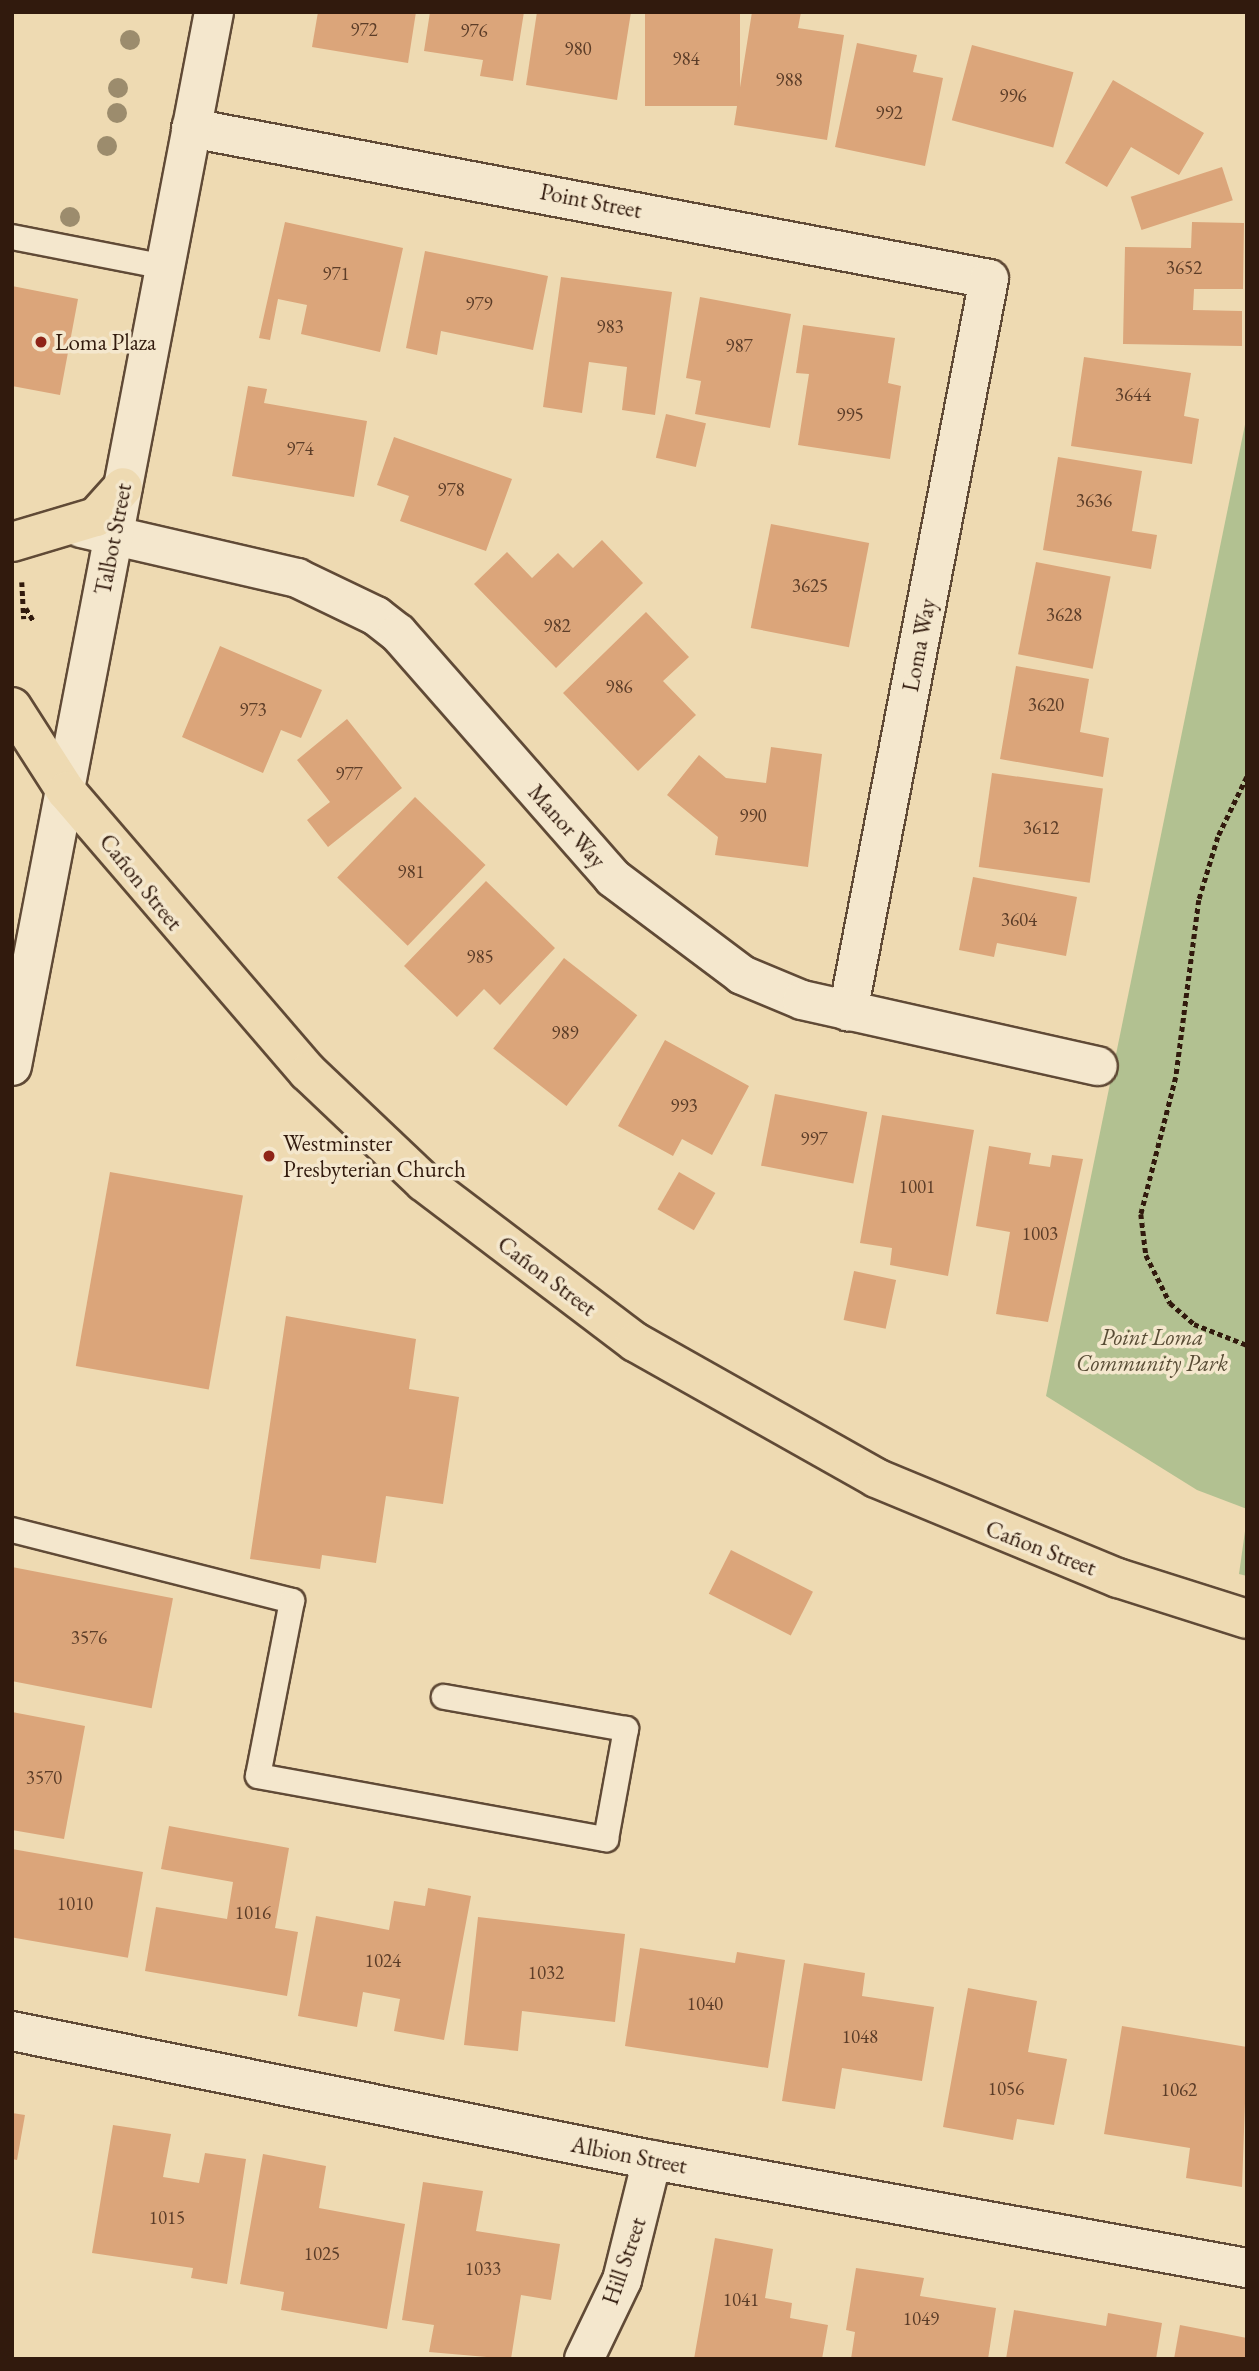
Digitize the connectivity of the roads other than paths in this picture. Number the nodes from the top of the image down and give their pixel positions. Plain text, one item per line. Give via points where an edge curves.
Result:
1 (214, 12) edge
2 (191, 128) junction
3 (12, 237) edge
4 (165, 267) junction
5 (989, 279) joint
6 (123, 487) junction
7 (76, 527) junction
8 (114, 535) junction
9 (12, 542) edge
10 (12, 707) edge
11 (66, 791) junction
12 (848, 1012) junction
13 (12, 1066) edge
14 (1098, 1066) dead end
15 (12, 1530) edge
16 (1247, 1619) edge
17 (444, 1697) dead end
18 (12, 2031) edge
19 (652, 2160) junction
20 (1247, 2268) edge
21 (584, 2359) edge

1 - 2 street, Talbot Street
2 - 4 street, Talbot Street
2 - 5 street, Point Street
3 - 4 lane
4 - 6 street, Talbot Street
5 - 12 street, Loma Way
6 - 7 main road via 96,517
6 - 8 street, Talbot Street
7 - 8 street, Manor Way
7 - 9 main road
8 - 11 street, Talbot Street
8 - 12 street, Manor Way via 297,578 376,616 652,913 742,975
10 - 11 main road, Cañon Street
11 - 13 street, Talbot Street
11 - 16 main road, Cañon Street via 308,1072 424,1182 635,1342 876,1478 1094,1568
12 - 14 street, Manor Way
15 - 17 lane via 292,1601 258,1776 606,1839 626,1729
18 - 19 street, Albion Street
19 - 20 street, Albion Street
19 - 21 street, Hill Street via 622,2280

